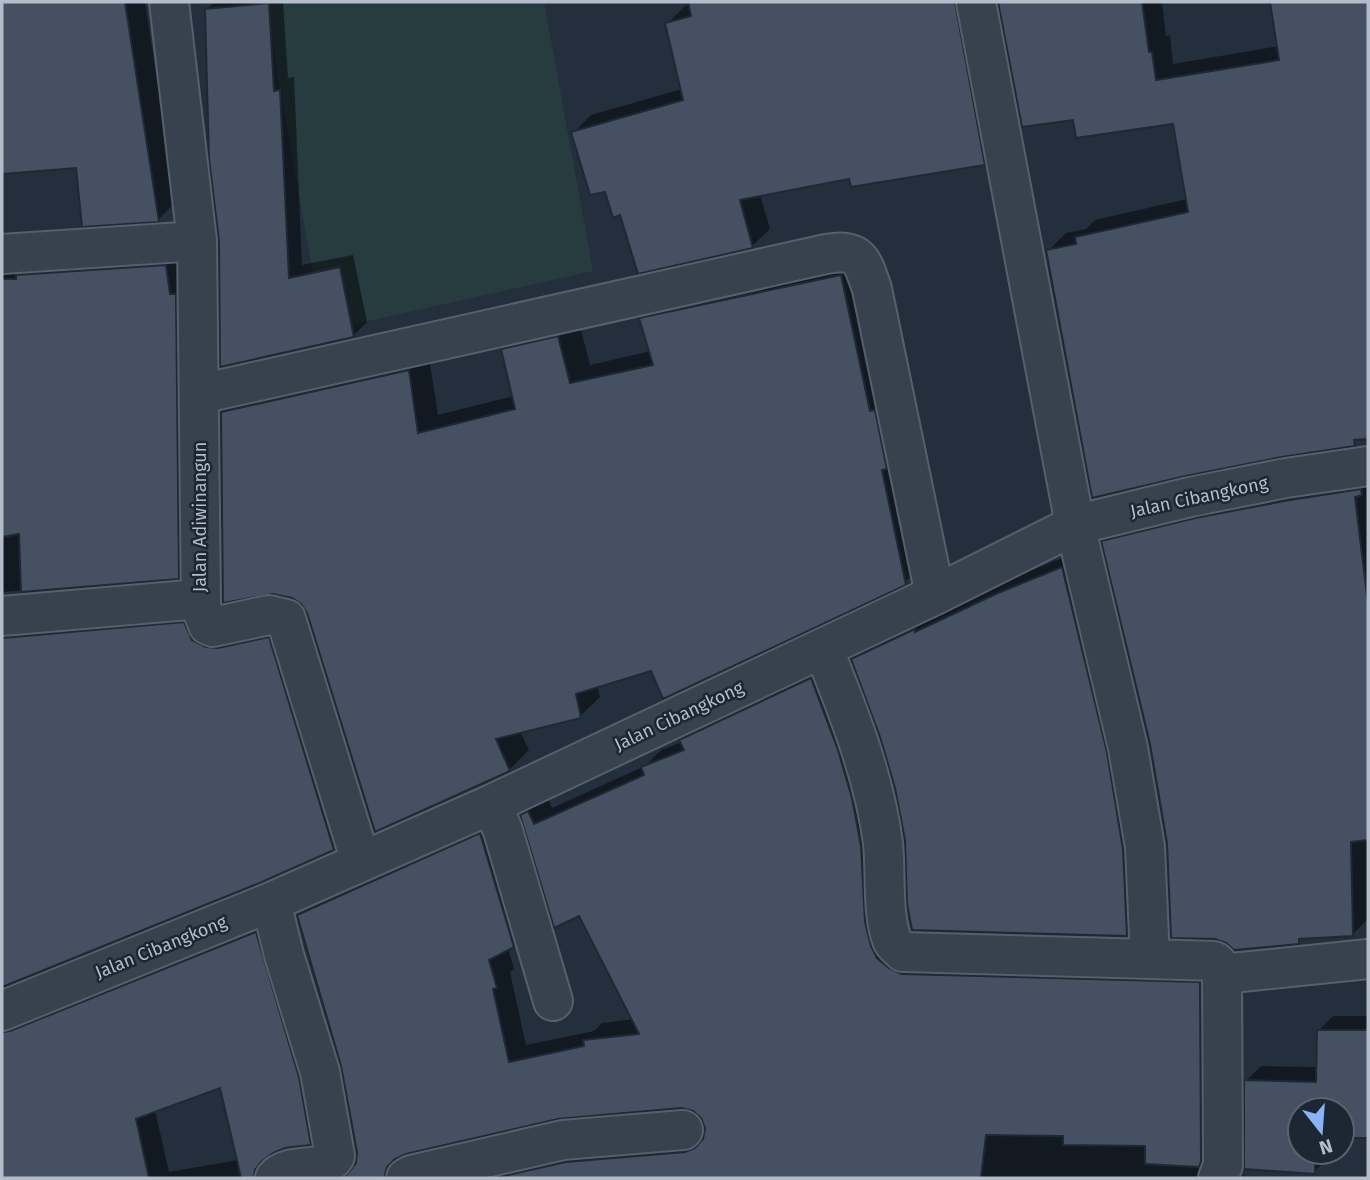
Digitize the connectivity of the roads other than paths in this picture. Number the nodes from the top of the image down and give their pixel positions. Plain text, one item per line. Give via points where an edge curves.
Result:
1 (169, 2) edge
2 (976, 2) edge
3 (197, 241) junction
4 (2, 254) edge
5 (200, 394) junction
6 (1368, 471) edge
7 (1075, 526) junction
8 (934, 595) junction
9 (200, 599) junction
10 (2, 616) edge
11 (823, 648) junction
12 (492, 804) junction
13 (361, 862) junction
14 (271, 902) junction
15 (1150, 959) junction
16 (1368, 960) edge
17 (1222, 974) junction
18 (553, 1001) dead end
19 (2, 1012) edge
20 (683, 1130) dead end
21 (275, 1178) edge
22 (405, 1178) edge
23 (1218, 1178) edge

1 - 3 street, Jalan Adiwinangun
2 - 7 street
3 - 4 street
3 - 5 street, Jalan Adiwinangun
5 - 8 street via 849,252 860,258 872,289
5 - 9 street, Jalan Adiwinangun
6 - 7 street, Jalan Cibangkong via 1286,478
7 - 8 street, Jalan Cibangkong
7 - 15 street via 1128,748 1144,847
8 - 11 street, Jalan Cibangkong
9 - 10 street
9 - 13 street, Jalan Adiwinangun via 204,619 213,627 269,615 286,618
11 - 12 street, Jalan Cibangkong
11 - 15 street via 870,779 883,843 888,926 893,942 903,952
12 - 13 street, Jalan Cibangkong
12 - 18 street
13 - 14 street, Jalan Cibangkong
14 - 19 street, Jalan Cibangkong
14 - 21 street via 320,1072 335,1156 327,1164 286,1170
15 - 17 street via 1214,961
16 - 17 street
17 - 23 street via 1223,1165
20 - 22 street via 563,1140

